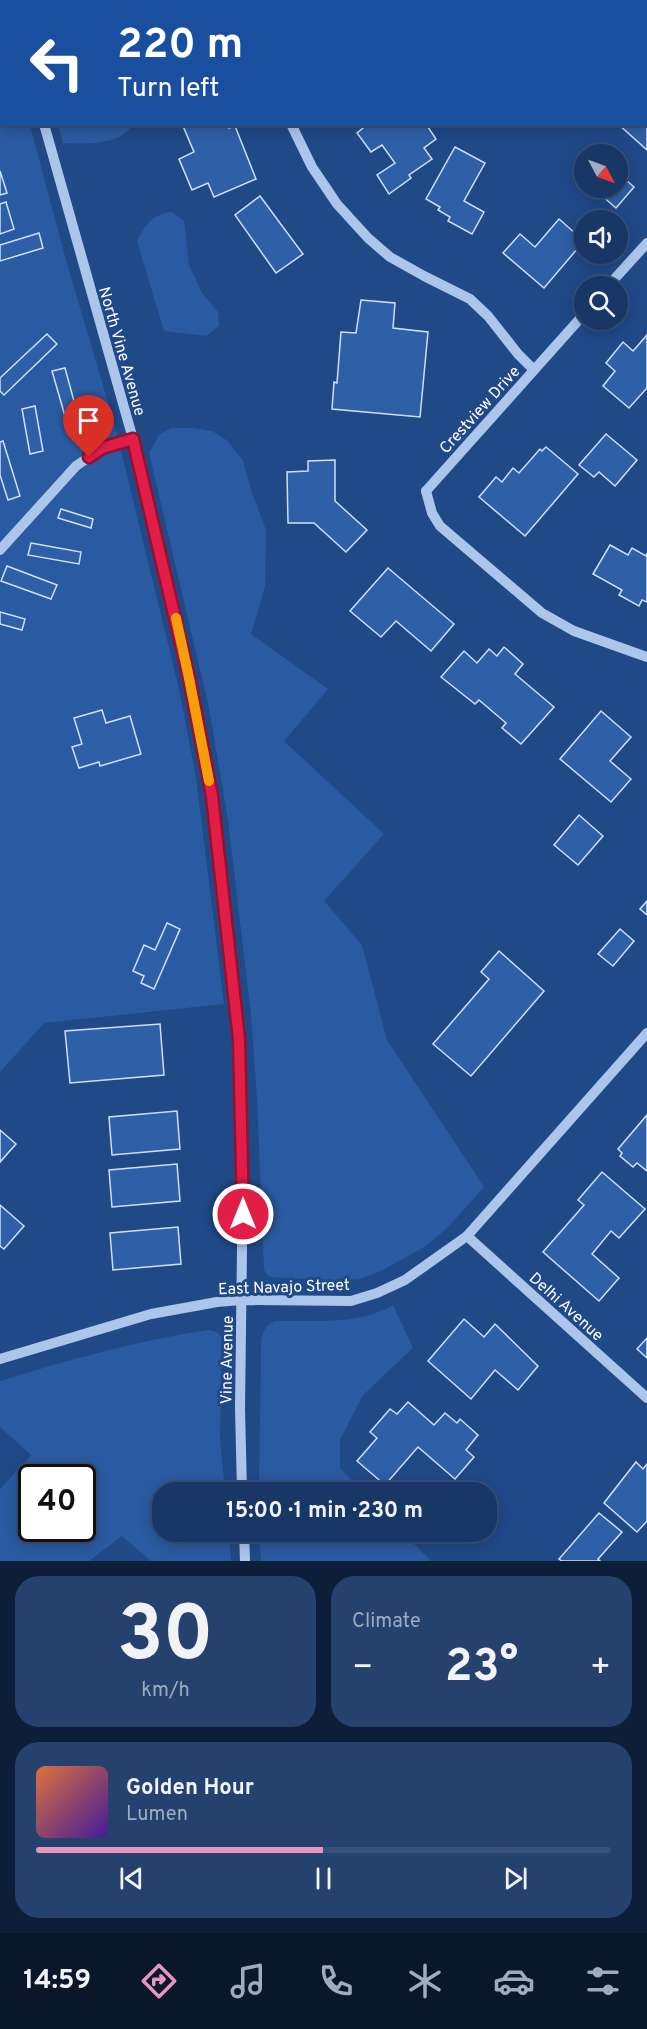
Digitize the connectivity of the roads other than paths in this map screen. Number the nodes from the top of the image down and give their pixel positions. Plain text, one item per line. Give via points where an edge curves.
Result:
1 (45, 126) edge
2 (292, 126) edge
3 (647, 243) edge
4 (617, 276) edge
5 (574, 325) edge
6 (534, 370) junction
7 (133, 439) junction
8 (0, 550) edge
9 (647, 657) edge
10 (647, 1033) edge
11 (243, 1192) joint
12 (467, 1236) junction
13 (242, 1300) junction
14 (0, 1359) edge
15 (647, 1398) edge
16 (243, 1482) edge
17 (244, 1542) edge
18 (245, 1561) edge

1 - 7 street, North Vine Avenue
2 - 6 street, Crestview Drive via 312,167 337,204 368,238 390,257 470,299
3 - 4 street
5 - 6 street
6 - 9 street, Crestview Drive via 422,490 440,526 542,613 574,632
7 - 8 street via 102,448 76,465
7 - 11 street, North Vine Avenue via 189,678 212,796 239,1039
10 - 12 street, East Navajo Street
11 - 13 street, Vine Avenue
12 - 13 street, East Navajo Street via 405,1280 351,1301
12 - 15 street, Delhi Avenue
13 - 14 street, East Navajo Street via 151,1314
13 - 16 street, Vine Avenue
17 - 18 street

